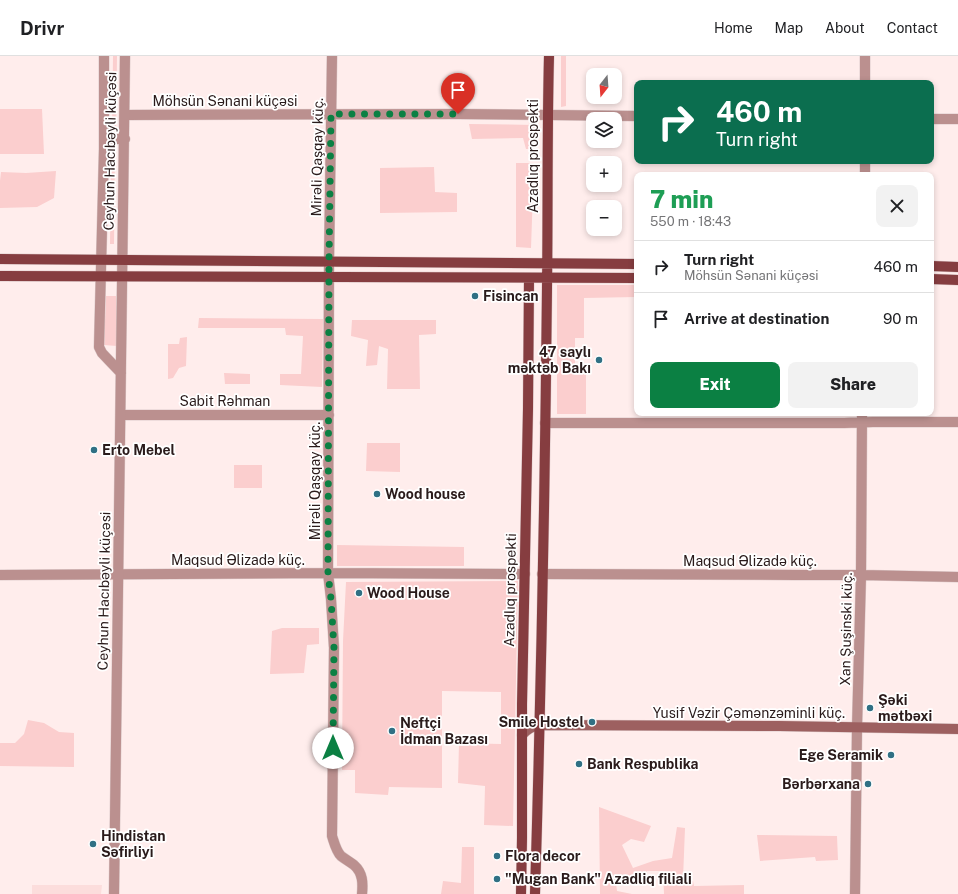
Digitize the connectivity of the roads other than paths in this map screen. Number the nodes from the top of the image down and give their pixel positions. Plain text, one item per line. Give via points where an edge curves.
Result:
1 (104, 56) edge
2 (125, 56) edge
3 (332, 56) edge
4 (549, 56) edge
5 (865, 56) edge
6 (865, 80) edge
7 (331, 114) junction
8 (125, 115) junction
9 (547, 115) junction
10 (634, 116) edge
11 (934, 119) edge
12 (958, 119) edge
13 (104, 139) junction
14 (125, 139) junction
15 (2, 259) edge
16 (101, 260) junction
17 (128, 260) junction
18 (547, 260) junction
19 (329, 262) junction
20 (634, 264) edge
21 (934, 266) edge
22 (958, 267) edge
23 (0, 276) edge
24 (101, 276) junction
25 (127, 276) junction
26 (329, 277) junction
27 (634, 278) edge
28 (934, 280) edge
29 (958, 280) edge
30 (525, 281) junction
31 (547, 283) junction
32 (121, 373) junction
33 (121, 415) junction
34 (329, 415) junction
35 (862, 418) edge
36 (545, 422) junction
37 (958, 422) edge
38 (328, 573) junction
39 (119, 574) junction
40 (524, 574) junction
41 (542, 574) junction
42 (0, 575) edge
43 (861, 575) junction
44 (958, 577) edge
45 (539, 725) junction
46 (857, 728) junction
47 (958, 729) edge
48 (522, 735) junction
49 (114, 894) edge
50 (362, 894) edge
51 (521, 894) edge
52 (535, 894) edge
53 (855, 894) edge

1 - 13 street, Ceyhun Hacıbəyli küçəsi
2 - 8 street, Ceyhun Hacıbəyli küçəsi
3 - 7 street, Mirəli Qaşqay küç.
4 - 9 main road, Azadlıq prospekti
5 - 6 street
7 - 8 street, Möhsün Sənani küçəsi
7 - 9 street, Möhsün Sənani küçəsi
7 - 19 street, Mirəli Qaşqay küç.
8 - 14 street, Ceyhun Hacıbəyli küçəsi
9 - 10 street, Möhsün Sənani küçəsi
9 - 18 main road, Azadlıq prospekti
11 - 12 street
13 - 14 street
13 - 16 street, Ceyhun Hacıbəyli küçəsi
14 - 17 street, Ceyhun Hacıbəyli küçəsi via 123,247
15 - 16 main road
16 - 17 main road
16 - 24 street, Ceyhun Hacıbəyli küçəsi
17 - 19 main road
17 - 25 street, Ceyhun Hacıbəyli küçəsi
18 - 19 main road via 519,264
18 - 20 main road via 560,264
18 - 31 main road, Azadlıq prospekti
19 - 26 street, Mirəli Qaşqay küç.
21 - 22 main road
23 - 24 main road
24 - 25 main road
24 - 32 street, Ceyhun Hacıbəyli küçəsi via 99,347 102,354
25 - 26 main road
25 - 32 street, Ceyhun Hacıbəyli küçəsi via 122,288
26 - 30 main road
26 - 34 street, Mirəli Qaşqay küç.
27 - 31 main road via 559,278
28 - 29 main road
30 - 31 main road
30 - 40 main road, Azadlıq prospekti via 528,417
31 - 36 main road
32 - 33 street, Ceyhun Hacıbəyli küçəsi
33 - 34 street, Sabit Rəhman
33 - 39 street, Ceyhun Hacıbəyli küçəsi
34 - 38 street, Mirəli Qaşqay küç.
35 - 36 street
35 - 37 street
35 - 43 street, Xan Şuşinski küç.
36 - 41 main road
38 - 39 street, Maqsud Əlizadə küç.
38 - 40 street, Maqsud Əlizadə küç.
38 - 50 street, Mirəli Qaşqay küç. via 334,648 332,836 340,855 359,870
39 - 42 street, Maqsud Əlizadə küç.
39 - 49 street, Ceyhun Hacıbəyli küçəsi
40 - 48 main road, Azadlıq prospekti
41 - 43 street, Maqsud Əlizadə küç.
41 - 45 main road
43 - 44 street, Maqsud Əlizadə küç.
43 - 46 street, Xan Şuşinski küç.
45 - 46 main road, Yusif Vəzir Çəmənzəminli küç.
45 - 48 main road via 527,729
45 - 52 main road
46 - 47 main road, Yusif Vəzir Çəmənzəminli küç.
46 - 53 street, Xan Şuşinski küç.
48 - 51 main road, Azadlıq prospekti

